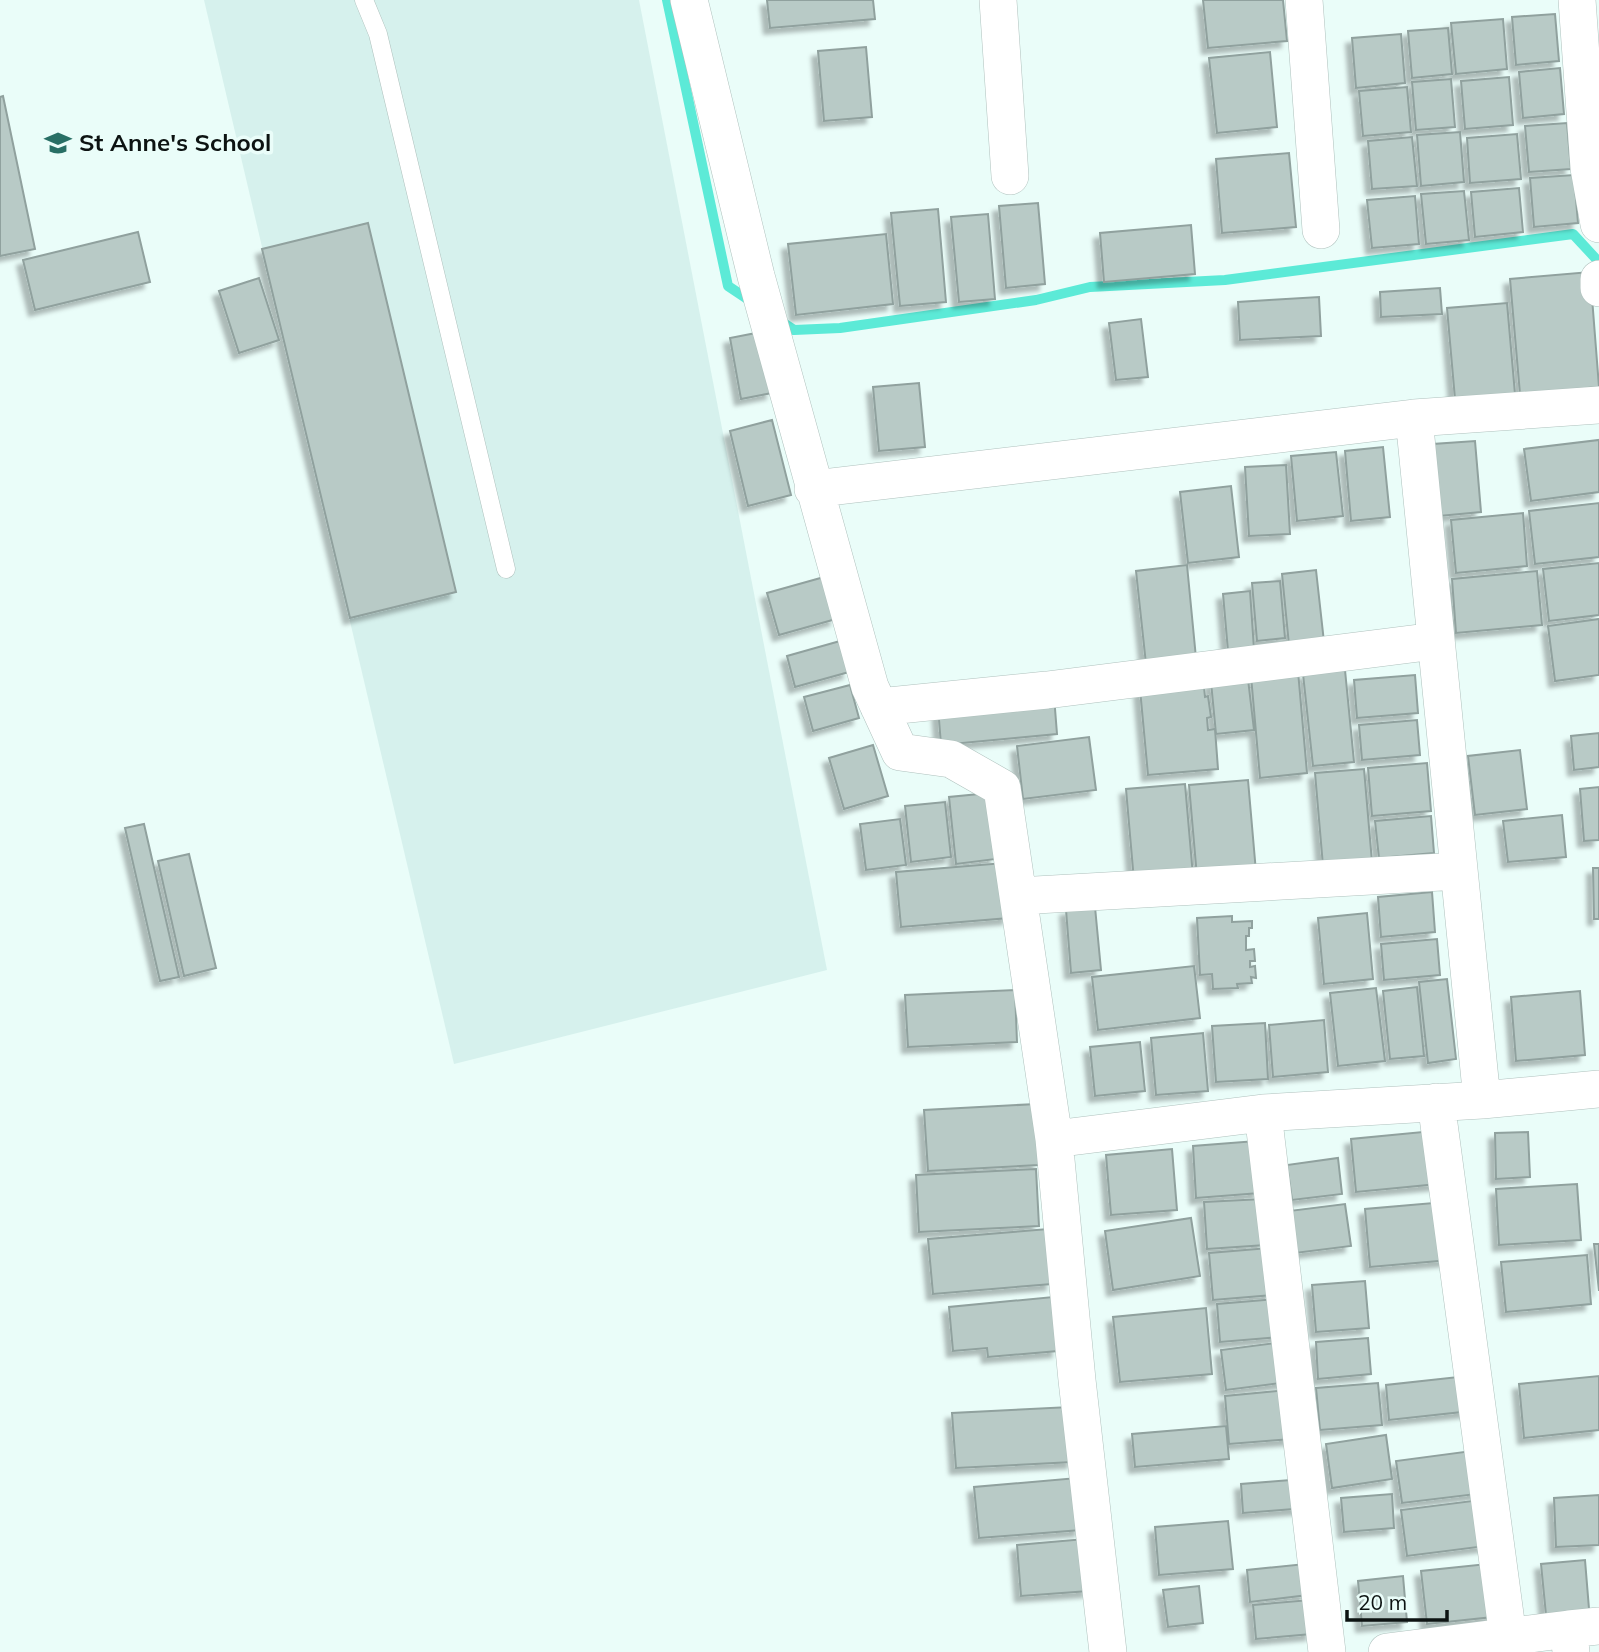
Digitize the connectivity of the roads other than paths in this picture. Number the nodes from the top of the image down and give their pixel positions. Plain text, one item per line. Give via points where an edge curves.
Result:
1 (364, 0) edge
2 (689, 0) edge
3 (998, 0) edge
4 (1304, 0) edge
5 (1577, 0) edge
6 (1010, 176) dead end
7 (1599, 224) edge
8 (1321, 230) dead end
9 (1599, 405) edge
10 (1414, 418) junction
11 (813, 489) junction
12 (506, 569) dead end
13 (1435, 640) junction
14 (879, 707) junction
15 (1459, 871) junction
16 (1018, 896) junction
17 (1599, 1089) edge
18 (1482, 1100) junction
19 (1436, 1102) junction
20 (1263, 1113) junction
21 (1054, 1139) junction
22 (1580, 1636) edge
23 (1508, 1637) junction
24 (1108, 1652) edge
25 (1327, 1652) edge
26 (1387, 1652) edge

1 - 12 lane via 378,34
2 - 11 street
3 - 6 street
4 - 8 street
5 - 7 street via 1589,168
9 - 10 street
10 - 11 street
10 - 13 street
11 - 14 street
13 - 14 street
13 - 15 street
14 - 16 street via 900,752 951,759 1002,788
15 - 16 street
15 - 18 street
16 - 21 street
17 - 18 street
18 - 19 street
19 - 20 street
19 - 23 street
20 - 21 street
20 - 25 street
21 - 24 street
22 - 23 street
23 - 26 street

